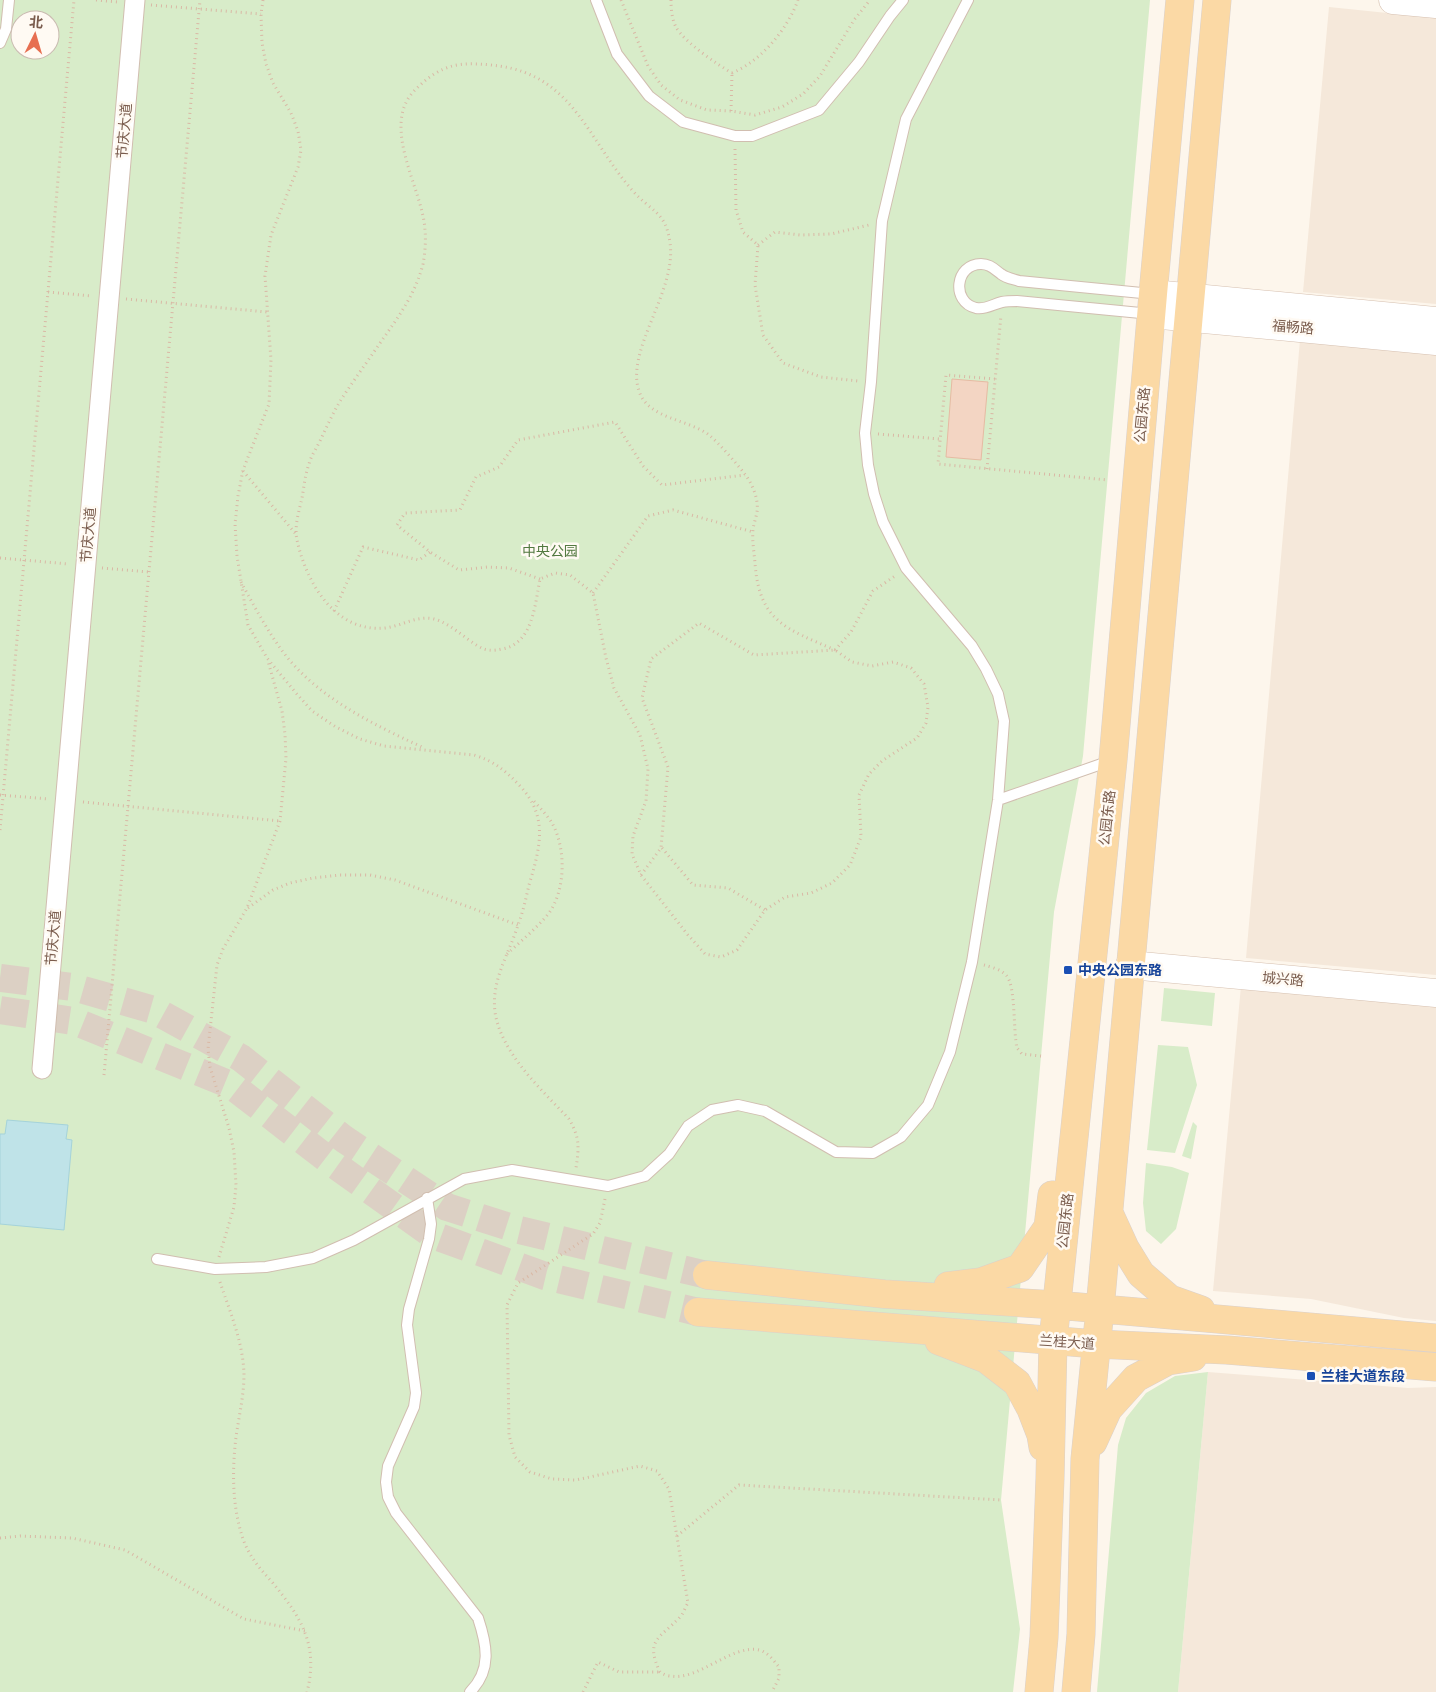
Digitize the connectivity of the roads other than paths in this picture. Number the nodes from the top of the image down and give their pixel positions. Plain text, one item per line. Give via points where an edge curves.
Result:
1 (9, 0) edge
2 (596, 0) edge
3 (903, 0) edge
4 (967, 0) edge
5 (1180, 0) edge
6 (1217, 0) edge
7 (1393, 0) edge
8 (135, 2) edge
9 (1436, 4) edge
10 (0, 43) edge
11 (1152, 304) junction
12 (1188, 307) junction
13 (1436, 321) edge
14 (1436, 340) edge
15 (1112, 760) junction
16 (998, 800) junction
17 (1130, 966) junction
18 (1436, 993) edge
19 (1081, 1068) junction
20 (42, 1069) dead end
21 (427, 1198) junction
22 (1108, 1212) junction
23 (157, 1259) dead end
24 (707, 1275) tunnel mouth
25 (884, 1294) junction
26 (1056, 1305) junction
27 (1100, 1309) junction
28 (698, 1312) tunnel mouth
29 (1233, 1321) junction
30 (912, 1330) junction
31 (1436, 1338) edge
32 (1052, 1341) junction
33 (1096, 1344) junction
34 (1226, 1350) junction
35 (1436, 1367) edge
36 (1085, 1459) junction
37 (1050, 1478) junction
38 (470, 1692) edge
39 (1039, 1692) edge
40 (1076, 1692) edge

1 - 10 lane via 6,29
2 - 3 lane via 617,54 649,96 683,122 735,136 752,136 819,110 859,62
4 - 16 lane via 906,119 882,221 865,433 874,494 883,522 906,568 972,646 998,694 1004,721
5 - 11 main road, 公园东路
6 - 12 main road
7 - 9 main road
8 - 20 street, 节庆大道
11 - 11 lane via 1019,281 987,264 965,270 959,284 959,292 968,304 981,309 1017,301
11 - 12 main road, 福畅路
11 - 15 main road, 公园东路
12 - 13 main road, 福畅路
12 - 14 main road, 福畅路
12 - 17 main road
15 - 16 lane
15 - 19 main road, 公园东路
16 - 21 lane via 972,962 950,1052 928,1105 901,1137 873,1153 836,1152 765,1111 738,1105 712,1110 688,1126 669,1154 646,1176 608,1186 512,1170 464,1179
17 - 18 main road, 城兴路
17 - 22 main road
19 - 25 main road via 1062,1112 1048,1228 1020,1268 981,1282
19 - 26 main road, 公园东路
21 - 23 lane via 354,1240 313,1258 266,1267 215,1269
21 - 38 lane via 431,1224 429,1239 407,1325 416,1393 414,1407 388,1466 386,1482 388,1497 396,1513 478,1618 486,1660 484,1673
22 - 27 main road
22 - 29 main road via 1142,1274 1170,1299
24 - 25 main road
25 - 26 main road
26 - 27 main road
26 - 32 main road, 公园东路
27 - 29 main road
27 - 33 main road
28 - 30 main road, 兰桂大道
29 - 31 main road
30 - 32 main road, 兰桂大道
30 - 37 main road via 986,1359 1017,1383 1041,1435
32 - 33 main road, 兰桂大道
32 - 37 main road, 公园东路
33 - 34 main road, 兰桂大道
33 - 36 main road
34 - 35 main road, 兰桂大道
34 - 36 main road via 1168,1361 1136,1378 1108,1409
36 - 40 main road via 1081,1634
37 - 39 main road, 公园东路

